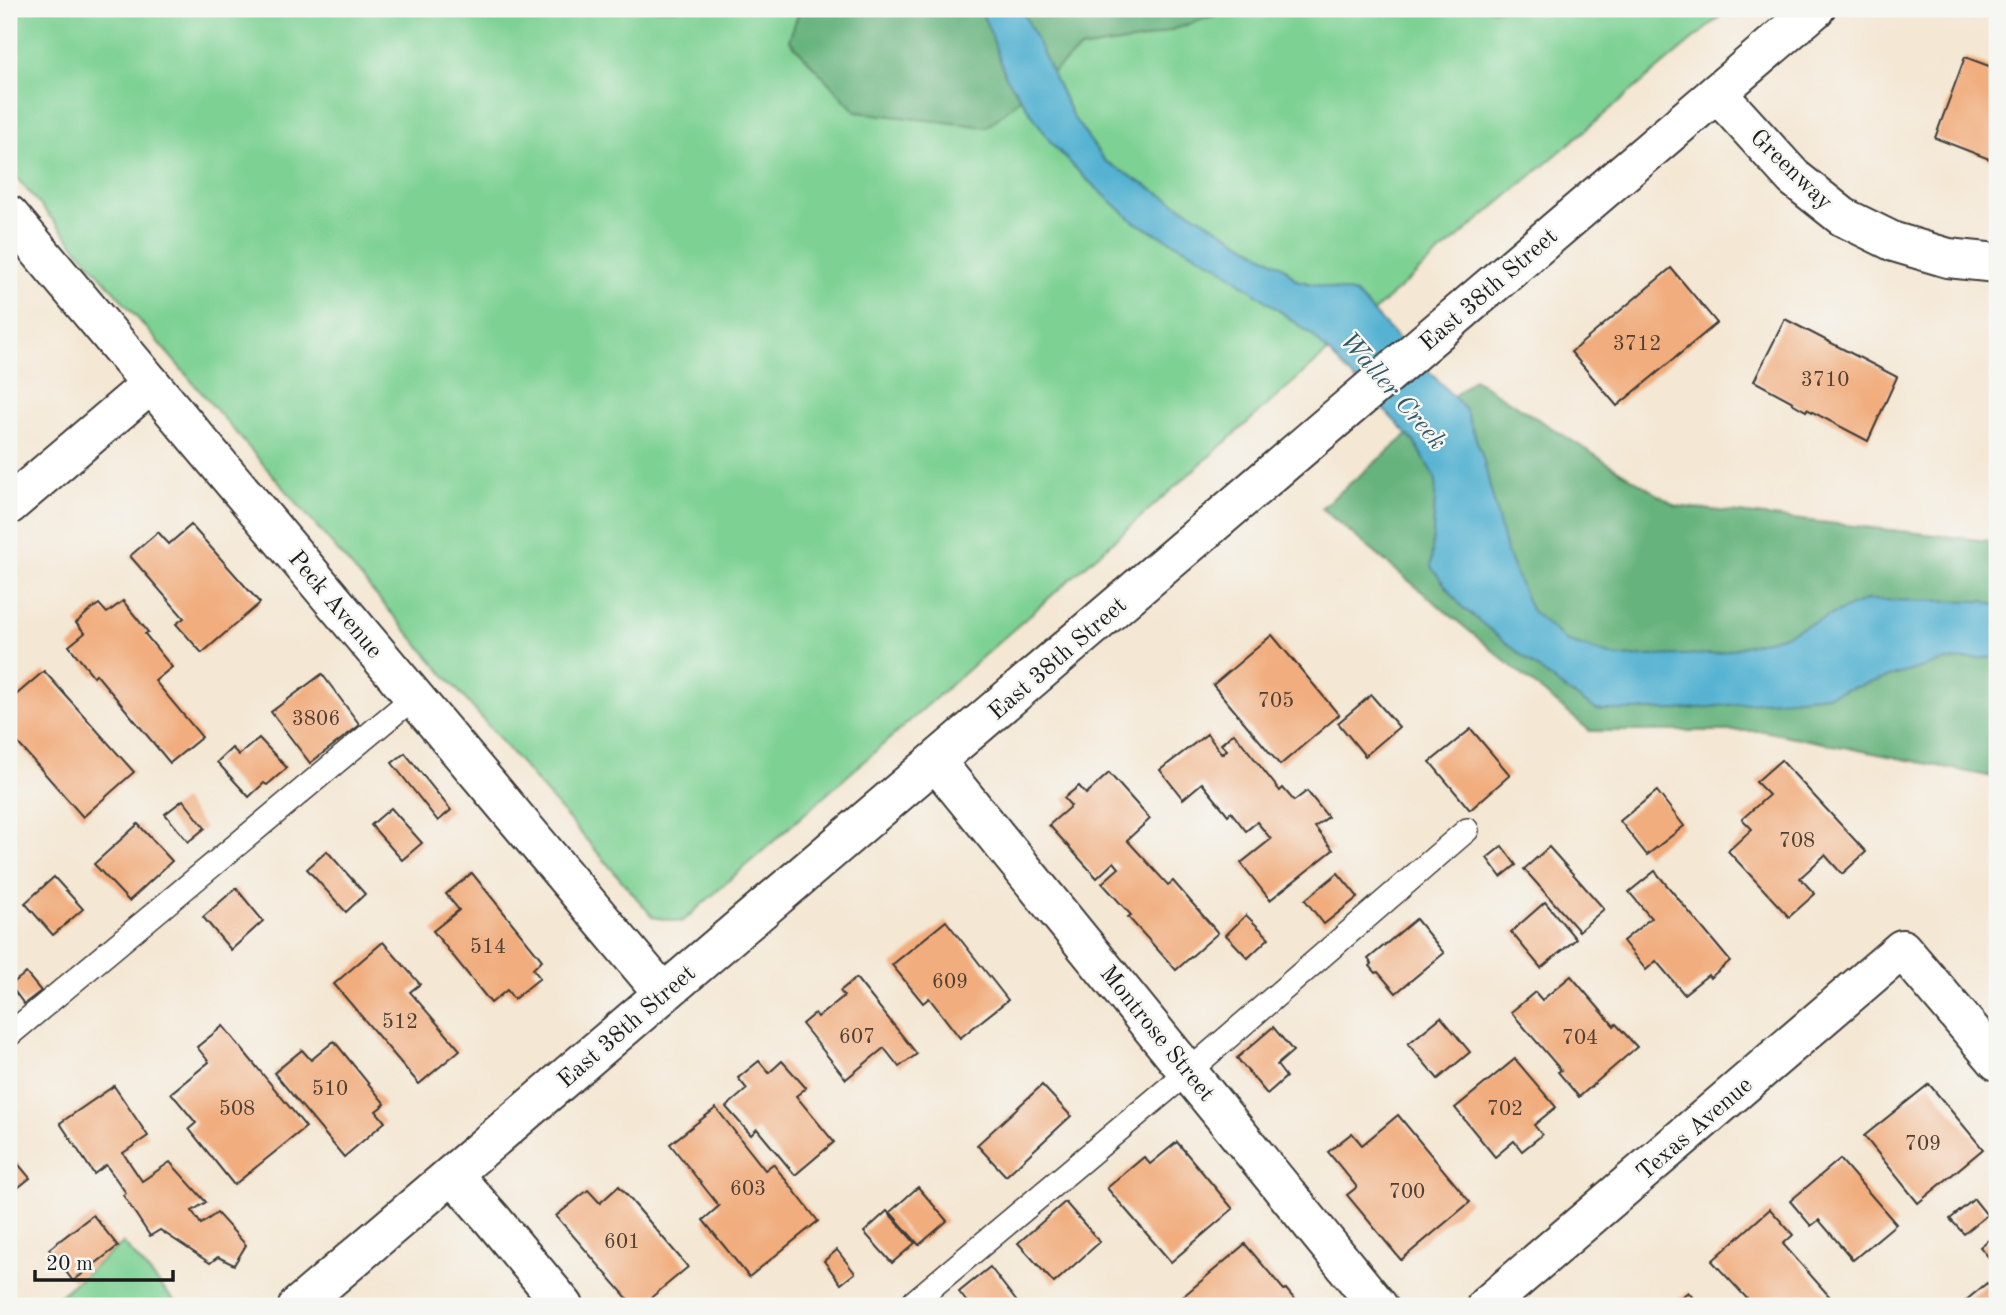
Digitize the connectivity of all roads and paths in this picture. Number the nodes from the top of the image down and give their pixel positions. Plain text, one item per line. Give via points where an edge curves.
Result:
1 (1815, 9) edge
2 (1717, 93) junction
3 (9, 215) edge
4 (1997, 262) edge
5 (151, 384) junction
6 (9, 505) edge
7 (414, 697) junction
8 (936, 762) junction
9 (1466, 831) dead end
10 (663, 993) junction
11 (9, 1035) edge
12 (1997, 1061) edge
13 (1189, 1071) junction
14 (453, 1175) junction
15 (298, 1306) edge
16 (564, 1306) edge
17 (909, 1306) edge
18 (1378, 1306) edge
19 (1486, 1306) edge

1 - 2 street, East 38th Street
2 - 4 street, Greenway via 1794,178 1843,217 1894,242 1948,258
2 - 8 street, East 38th Street
3 - 5 street, Peck Avenue
5 - 6 street
5 - 7 street, Peck Avenue
7 - 10 street, Peck Avenue
7 - 11 lane
8 - 10 street, East 38th Street
8 - 13 street, Montrose Street
9 - 13 lane
10 - 14 street, East 38th Street
12 - 19 street, Texas Avenue via 1902,949
13 - 17 lane
13 - 18 street, Montrose Street
14 - 15 street, East 38th Street
14 - 16 street

